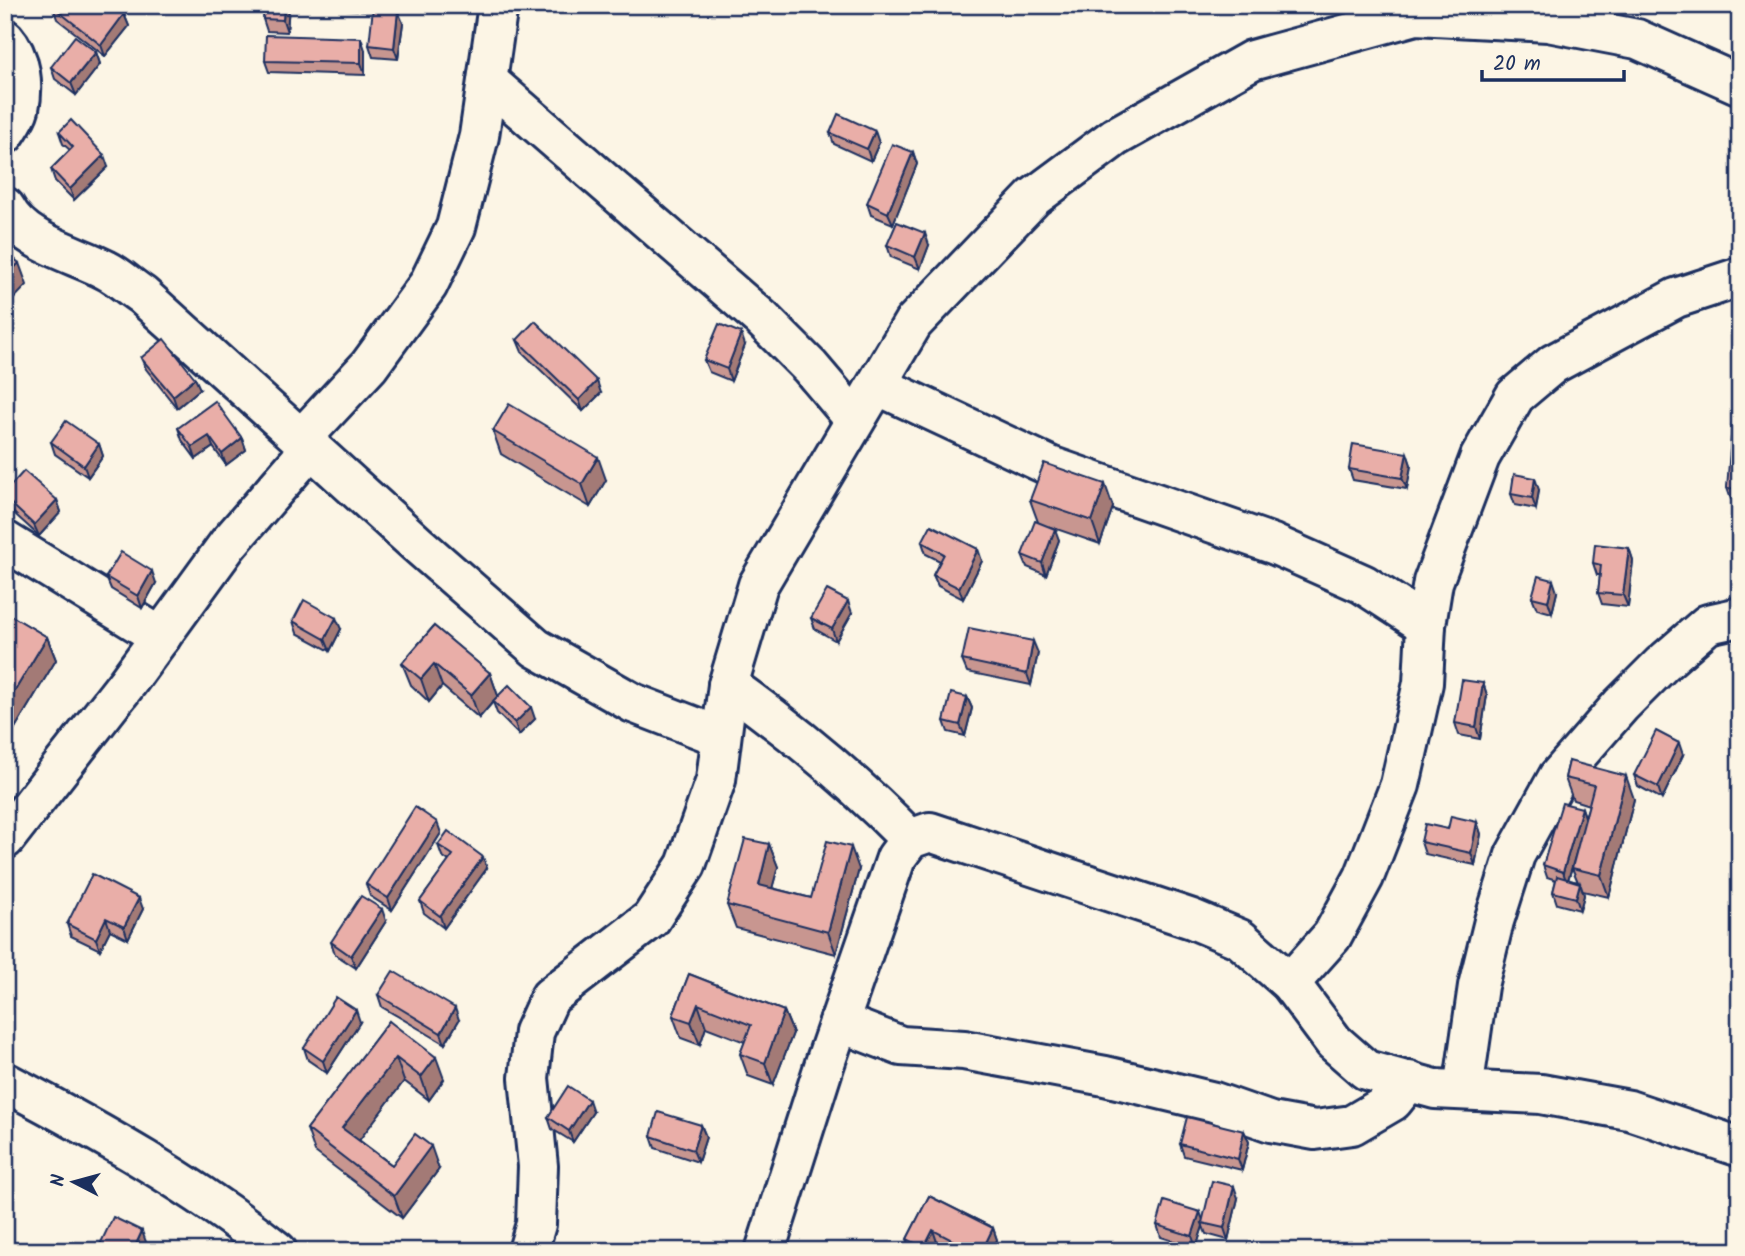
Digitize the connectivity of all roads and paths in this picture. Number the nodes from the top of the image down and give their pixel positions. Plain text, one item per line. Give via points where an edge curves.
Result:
1 (498, 5) edge
2 (5, 39) edge
3 (488, 81) junction
4 (1740, 85) edge
5 (5, 134) edge
6 (5, 207) edge
7 (1740, 277) edge
8 (877, 385) junction
9 (855, 420) junction
10 (306, 444) junction
11 (5, 541) edge
12 (1740, 617) edge
13 (1426, 625) junction
14 (161, 637) junction
15 (728, 685) junction
16 (721, 737) junction
17 (5, 839) edge
18 (910, 839) junction
19 (1290, 983) junction
20 (839, 1022) junction
21 (1409, 1081) junction
22 (5, 1082) edge
23 (1463, 1090) junction
24 (1740, 1147) edge
25 (277, 1251) edge
26 (528, 1251) edge
27 (765, 1251) edge

1 - 3 street
2 - 5 street via 15,50 21,79 19,110
3 - 9 street via 761,318
3 - 10 street via 456,227 428,285
4 - 8 street via 1637,39 1548,22 1416,15 1252,60 1115,137 1034,197 913,323
6 - 10 street via 30,234 107,270 142,295
7 - 13 street via 1666,303 1553,364 1515,396 1480,457 1454,522 1433,582
8 - 9 street
8 - 13 street via 1050,466 1273,544 1363,584
9 - 15 street via 758,585
10 - 14 street
10 - 16 street via 536,648 633,703
11 - 14 street
12 - 23 street via 1708,624 1662,664 1558,777 1516,855 1493,921
13 - 19 street via 1423,683 1400,785 1364,877 1332,936
14 - 17 street
15 - 16 street
15 - 18 street via 875,803
16 - 26 street via 716,780 686,865 651,919 550,997 534,1032 529,1078 538,1166 536,1224
18 - 19 street via 930,832 1192,919 1240,939
18 - 20 street via 896,858
19 - 21 street via 1334,1042 1366,1070
20 - 21 street via 901,1045 964,1050 1105,1076 1315,1130 1352,1125 1393,1101
20 - 27 street
21 - 23 street
22 - 25 street via 192,1191
23 - 24 street via 1541,1094 1629,1110

